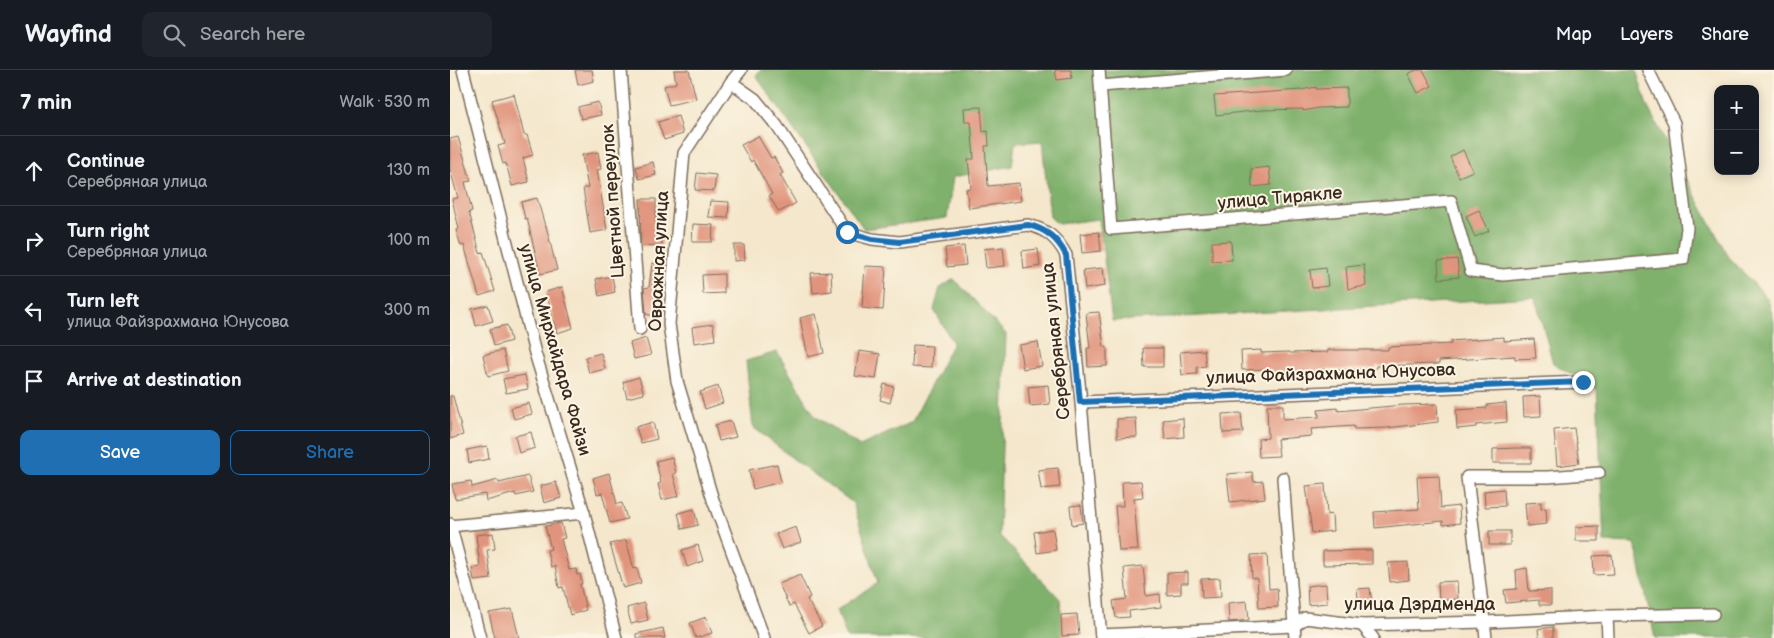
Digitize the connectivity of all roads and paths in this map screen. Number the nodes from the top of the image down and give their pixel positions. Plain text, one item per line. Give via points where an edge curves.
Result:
1 (464, 70) edge
2 (620, 70) edge
3 (741, 70) edge
4 (1100, 70) edge
5 (1286, 70) edge
6 (1648, 70) edge
7 (731, 82) junction
8 (1101, 86) junction
9 (640, 329) dead end
10 (1583, 382) dead end
11 (1080, 402) junction
12 (1599, 473) dead end
13 (1283, 478) dead end
14 (584, 513) junction
15 (450, 525) edge
16 (1713, 614) dead end
17 (1607, 616) junction
18 (1486, 622) junction
19 (1362, 625) junction
20 (1294, 626) junction
21 (1101, 637) edge
22 (480, 638) edge
23 (616, 638) edge
24 (764, 638) edge
25 (1295, 638) edge
26 (1374, 638) edge
27 (1486, 638) edge
28 (1608, 638) edge

1 - 14 street, улица Мирхайдара Файзи via 535,353
2 - 9 street, Цветной переулок
3 - 7 street, Овражная улица
4 - 8 street
5 - 8 street
6 - 8 street, улица Тирякле via 1674,123 1687,228 1683,259 1503,275 1471,271 1451,200 1111,230
7 - 11 street, Серебряная улица via 755,99 777,126 847,232 899,242 1028,225 1040,228 1059,243 1066,255
7 - 24 street, Овражная улица via 684,153 669,324 677,381 712,500
10 - 11 street, улица Файзрахмана Юнусова
11 - 21 street, Серебряная улица
12 - 18 street via 1467,477
13 - 20 street
14 - 15 street
14 - 23 street, улица Мирхайдара Файзи
15 - 22 street
16 - 17 street, улица Дэрдменда
17 - 18 street, улица Дэрдменда
17 - 28 street
18 - 19 street, улица Дэрдменда
18 - 27 street
19 - 20 street, улица Дэрдменда via 1305,618
19 - 26 street
20 - 21 street, улица Дэрдменда
20 - 25 street

